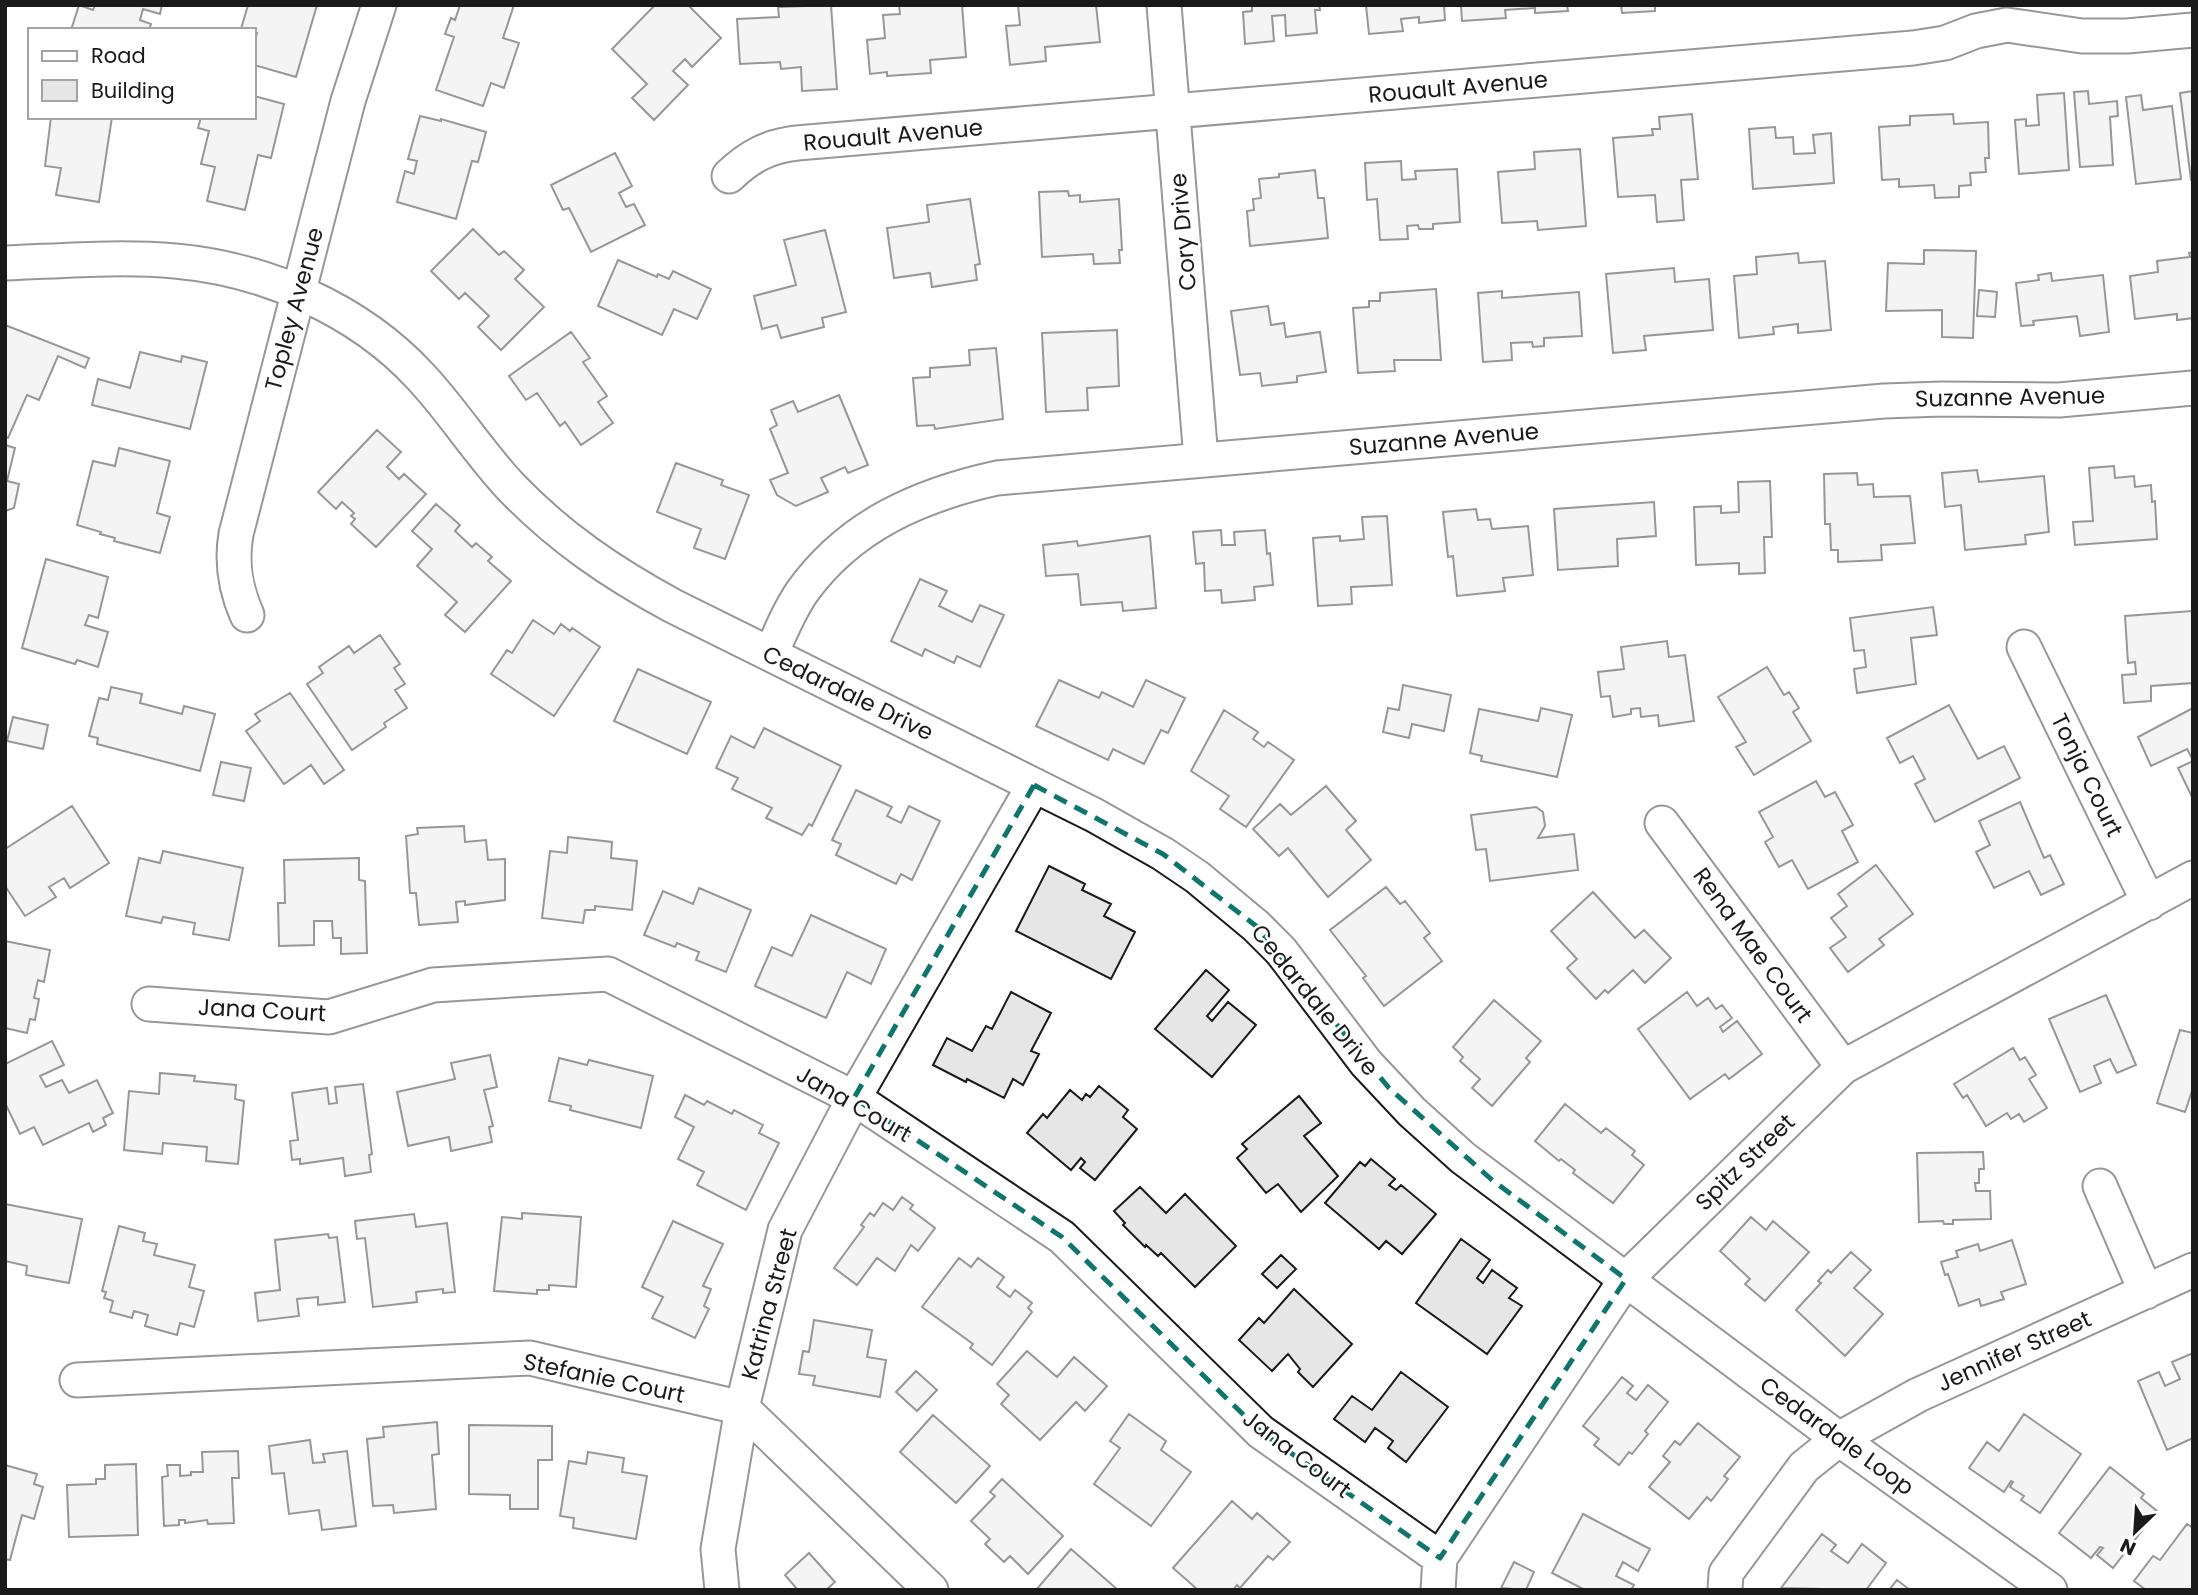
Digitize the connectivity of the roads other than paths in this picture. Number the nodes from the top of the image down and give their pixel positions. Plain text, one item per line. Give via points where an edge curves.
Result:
1 (379, 5) edge
2 (1164, 5) edge
3 (2009, 15) edge
4 (2193, 30) edge
5 (1173, 111) junction
6 (729, 176) dead end
7 (5, 263) edge
8 (298, 291) junction
9 (2193, 388) edge
10 (1201, 459) junction
11 (247, 615) dead end
12 (2025, 647) dead end
13 (771, 654) junction
14 (1034, 785) junction
15 (1662, 823) dead end
16 (2193, 878) edge
17 (2148, 903) junction
18 (149, 1004) dead end
19 (1843, 1067) junction
20 (854, 1098) junction
21 (2100, 1186) dead end
22 (2193, 1270) edge
23 (1626, 1279) junction
24 (2146, 1292) junction
25 (77, 1380) dead end
26 (742, 1408) junction
27 (1839, 1439) junction
28 (1439, 1574) edge
29 (722, 1590) edge
30 (931, 1590) edge
31 (1725, 1590) edge
32 (2050, 1590) edge

1 - 8 street, Topley Avenue via 348,101
2 - 5 street, Cory Drive
3 - 4 street, Rouault Avenue via 2082,36
3 - 5 street, Rouault Avenue via 1945,43 1913,48
5 - 6 street, Rouault Avenue via 783,145 754,155
5 - 10 street, Cory Drive
7 - 8 street, Cedardale Drive via 174,261 226,269
8 - 11 street, Topley Avenue via 233,549 235,584
8 - 13 street, Cedardale Drive via 343,315 395,352 419,374 511,486 588,556 643,590
9 - 10 street, Suzanne Avenue via 2059,400 1884,401
10 - 13 street, Suzanne Avenue via 998,478 923,499 853,538 834,556 801,594
12 - 17 street, Tonja Court
13 - 14 street, Cedardale Drive
14 - 20 street, Katrina Street
14 - 23 street, Cedardale Drive via 1136,838 1229,902 1281,951 1366,1063 1412,1112 1492,1180
15 - 19 street, Rena Mae Court
16 - 17 street, Spitz Street
17 - 19 street, Spitz Street
18 - 20 street, Jana Court via 329,1017 433,985 608,974
19 - 23 street, Spitz Street
20 - 26 street, Katrina Street via 785,1230
20 - 28 street, Jana Court via 1062,1237 1261,1432
21 - 24 street
22 - 24 street, Jennifer Street
23 - 27 street, Cedardale Loop
23 - 28 street, Spitz Street
24 - 27 street, Jennifer Street via 1918,1395
25 - 26 street, Stefanie Court via 530,1358
26 - 29 street, Katrina Street via 718,1549
26 - 30 street
27 - 31 street, Jennifer Street via 1804,1467 1726,1573
27 - 32 street, Cedardale Loop

